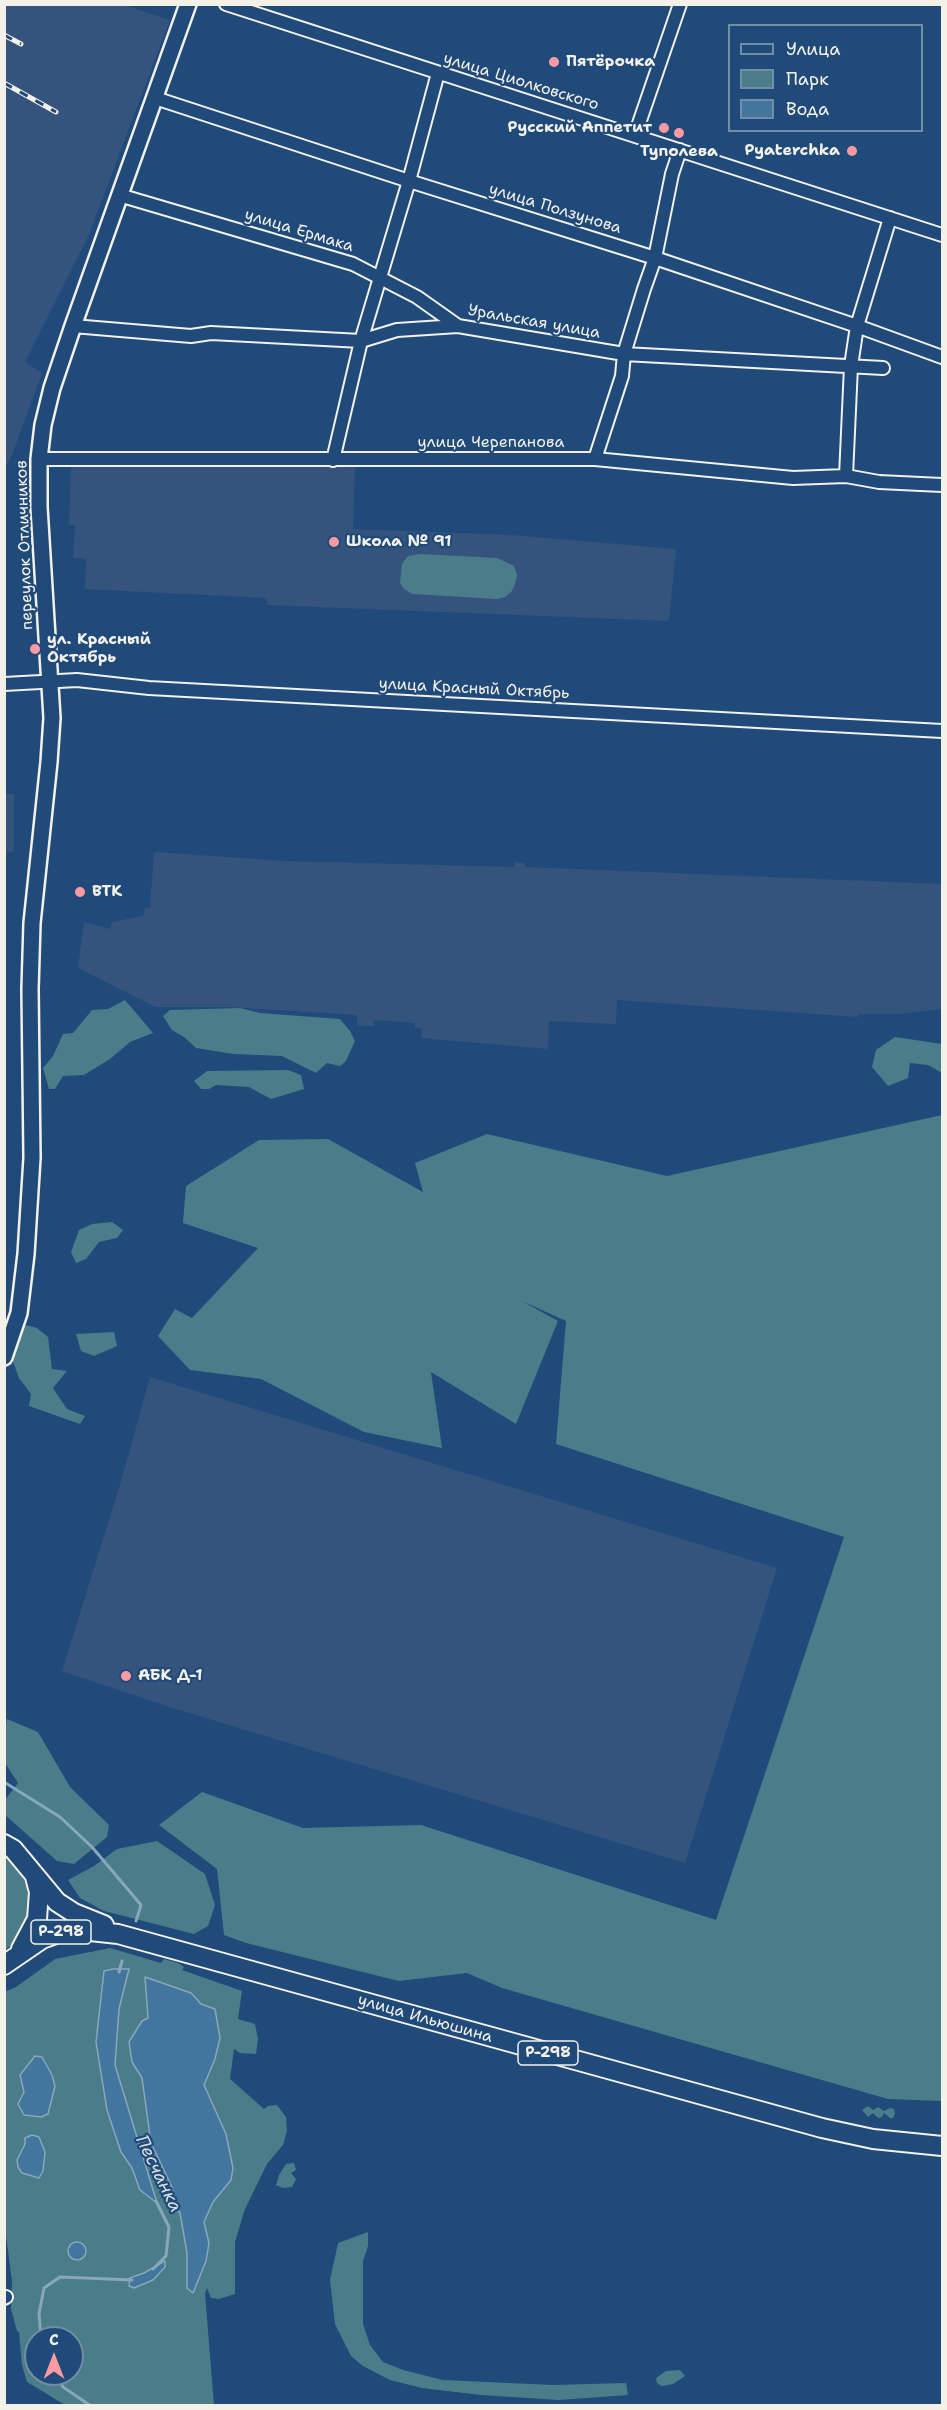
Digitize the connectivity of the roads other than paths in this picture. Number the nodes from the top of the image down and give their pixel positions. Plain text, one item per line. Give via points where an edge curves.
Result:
1 (188, 4) edge
2 (226, 4) edge
3 (680, 4) edge
4 (438, 73) junction
5 (155, 98) junction
6 (635, 135) junction
7 (680, 150) junction
8 (409, 181) junction
9 (119, 195) junction
10 (890, 218) junction
11 (942, 235) edge
12 (655, 258) junction
13 (380, 277) junction
14 (73, 326) junction
15 (458, 326) junction
16 (857, 326) junction
17 (361, 341) junction
18 (624, 354) junction
19 (942, 357) edge
20 (851, 366) junction
21 (883, 368) dead end
22 (39, 459) junction
23 (595, 459) junction
24 (333, 460) junction
25 (846, 476) junction
26 (942, 484) edge
27 (50, 682) junction
28 (4, 684) edge
29 (942, 731) edge
30 (4, 1357) edge
31 (7, 1845) edge
32 (34, 1876) junction
33 (118, 1934) junction
34 (8, 1963) edge
35 (942, 2146) edge

1 - 5 main road, переулок Отличников
2 - 4 street, улица Циолковского
3 - 6 street
4 - 6 street, улица Циолковского
4 - 8 street
5 - 8 street, улица Ползунова
5 - 9 main road, переулок Отличников
6 - 7 street, улица Циолковского
7 - 10 street, улица Циолковского
7 - 12 street
8 - 12 street, улица Ползунова
8 - 13 street
9 - 13 street, улица Ермака via 352,264
9 - 14 main road, переулок Отличников
10 - 11 street, улица Циолковского
10 - 16 street
12 - 16 street, улица Ползунова
12 - 18 street
13 - 15 street, улица Ермака
13 - 17 street
14 - 17 street, Уральская улица via 191,336 211,333
14 - 22 main road, переулок Отличников via 52,388
15 - 17 street, Уральская улица via 397,330
15 - 18 street, Уральская улица
16 - 19 street, улица Ползунова
16 - 20 street
17 - 24 street
18 - 20 street, Уральская улица
18 - 23 street
20 - 21 street, Уральская улица
20 - 25 street
22 - 24 street, улица Черепанова
22 - 27 main road, переулок Отличников
23 - 24 street, улица Черепанова
23 - 25 street, улица Черепанова via 782,477
25 - 26 street, улица Черепанова via 879,482
27 - 28 street, улица Красный Октябрь
27 - 29 street, улица Красный Октябрь via 77,680 149,688
27 - 30 main road, переулок Отличников via 49,762 32,923 32,1158 26,1254 19,1313
31 - 32 highway, Р-298
32 - 33 highway, Р-298 via 64,1908
32 - 34 highway, Р-298 via 39,1892 37,1919 29,1937
33 - 34 highway, Р-298 via 62,1932 42,1940
33 - 35 highway, улица Ильюшина / Р-298 via 822,2128 873,2139

